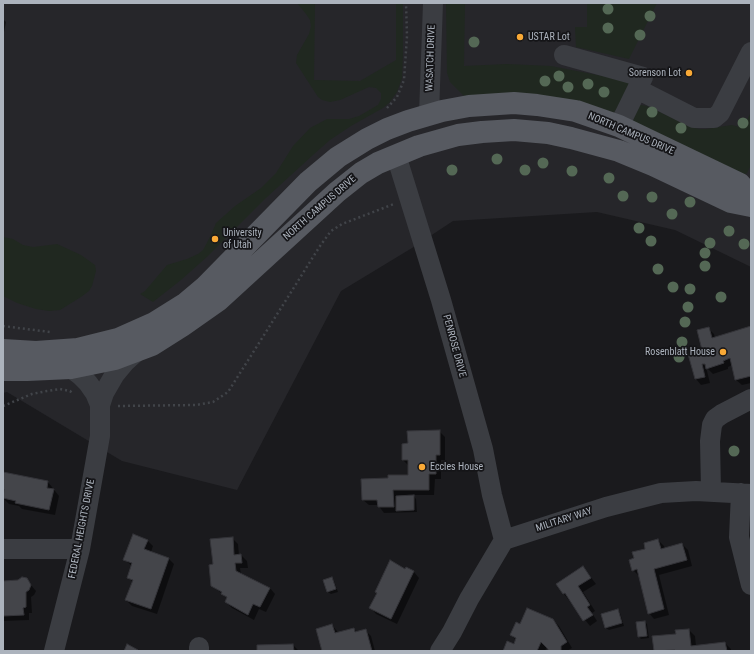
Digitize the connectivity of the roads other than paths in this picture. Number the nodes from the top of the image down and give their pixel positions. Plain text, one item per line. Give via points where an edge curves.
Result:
1 (433, 3) edge
2 (751, 52) edge
3 (564, 55) dead end
4 (637, 89) junction
5 (430, 114) junction
6 (619, 126) junction
7 (548, 133) junction
8 (396, 155) junction
9 (337, 192) junction
10 (751, 197) edge
11 (751, 206) edge
12 (3, 350) edge
13 (136, 352) junction
14 (71, 368) junction
15 (3, 370) edge
16 (751, 399) edge
17 (108, 405) junction
18 (711, 491) junction
19 (746, 494) edge
20 (504, 540) junction
21 (3, 549) edge
22 (80, 549) junction
23 (751, 585) edge
24 (54, 651) edge
25 (440, 651) edge

1 - 5 street, WASATCH DRIVE
2 - 4 street via 720,113 714,118 694,118
3 - 4 street via 643,77
4 - 6 street
5 - 6 main road, NORTH CAMPUS DRIVE via 482,105 526,104 576,111
5 - 7 main road via 452,121 510,118 531,124
5 - 9 main road via 411,133 377,149 362,160 349,172
5 - 12 main road, NORTH CAMPUS DRIVE via 387,129 352,148 328,165 308,182 205,287 186,303 154,323 118,339 78,349 36,352
6 - 10 main road, NORTH CAMPUS DRIVE via 740,184
7 - 8 main road, NORTH CAMPUS DRIVE via 509,130 470,133 433,141
7 - 11 main road, NORTH CAMPUS DRIVE via 619,151 731,202
8 - 9 main road, NORTH CAMPUS DRIVE via 361,173
8 - 20 street, PENROSE DRIVE via 441,300 483,449
9 - 13 main road, NORTH CAMPUS DRIVE via 219,300 168,336
13 - 14 main road, NORTH CAMPUS DRIVE
13 - 17 street, FEDERAL HEIGHTS DRIVE via 124,362 104,393
14 - 15 main road, NORTH CAMPUS DRIVE
14 - 17 street, FEDERAL HEIGHTS DRIVE
16 - 18 street via 722,414 712,425
17 - 22 street, FEDERAL HEIGHTS DRIVE
18 - 19 street, MILITARY WAY
18 - 20 street, MILITARY WAY via 662,493 633,499
19 - 23 street via 740,537
20 - 25 street
21 - 22 street
22 - 24 street, FEDERAL HEIGHTS DRIVE

